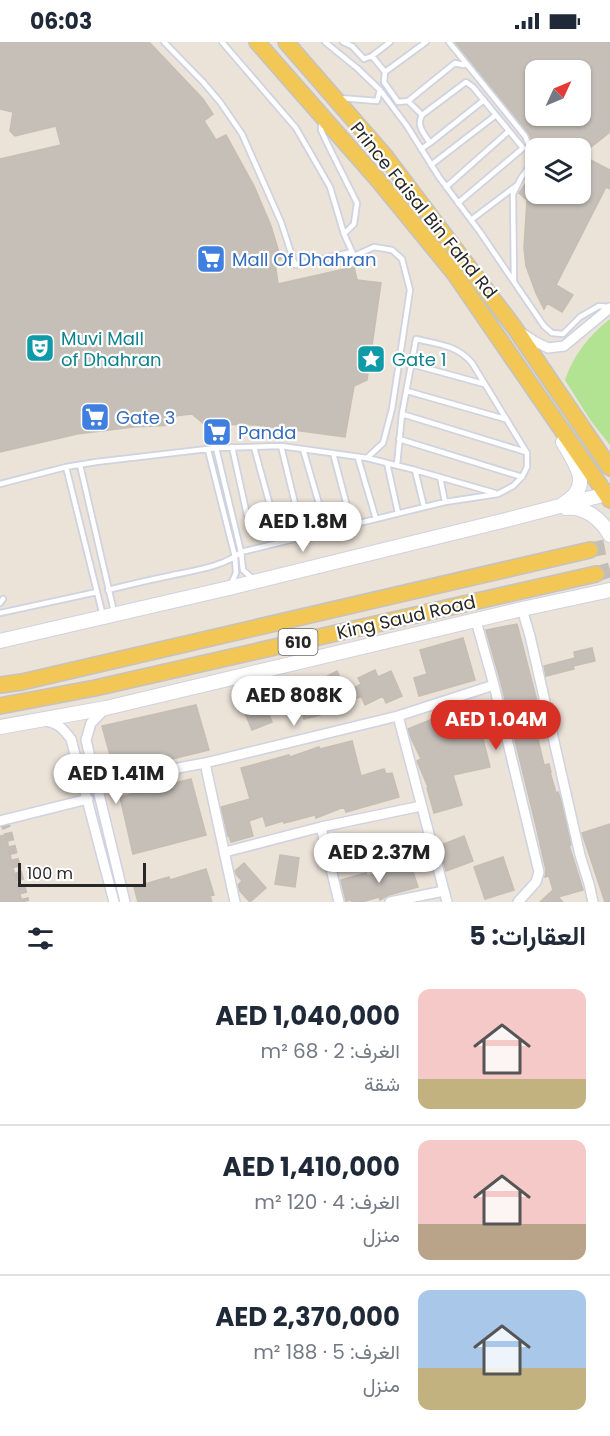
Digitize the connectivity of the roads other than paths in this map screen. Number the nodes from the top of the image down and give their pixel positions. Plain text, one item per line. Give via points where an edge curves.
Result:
1 (164, 42) edge
2 (222, 42) edge
3 (257, 42) edge
4 (286, 42) edge
5 (325, 42) edge
6 (343, 42) edge
7 (390, 42) edge
8 (426, 42) edge
9 (449, 42) edge
10 (351, 43) edge
11 (372, 56) junction
12 (467, 64) junction
13 (385, 72) junction
14 (380, 90) junction
15 (334, 97) junction
16 (484, 100) junction
17 (408, 101) junction
18 (320, 114) junction
19 (422, 115) junction
20 (496, 115) junction
21 (509, 131) junction
22 (430, 143) junction
23 (421, 149) junction
24 (432, 165) junction
25 (518, 184) junction
26 (446, 187) junction
27 (458, 203) junction
28 (471, 220) junction
29 (344, 234) junction
30 (352, 252) junction
31 (514, 281) junction
32 (610, 308) edge
33 (514, 327) junction
34 (403, 339) junction
35 (416, 339) junction
36 (411, 364) junction
37 (484, 384) junction
38 (407, 391) junction
39 (540, 397) junction
40 (402, 414) junction
41 (506, 419) junction
42 (577, 419) junction
43 (399, 439) junction
44 (280, 446) junction
45 (232, 447) junction
46 (254, 447) junction
47 (216, 448) junction
48 (303, 449) junction
49 (208, 450) junction
50 (333, 453) junction
51 (527, 453) junction
52 (610, 454) edge
53 (358, 458) junction
54 (367, 458) junction
55 (387, 463) junction
56 (80, 465) junction
57 (397, 465) junction
58 (66, 468) junction
59 (610, 468) edge
60 (415, 470) junction
61 (440, 477) junction
62 (522, 477) junction
63 (0, 484) edge
64 (498, 494) junction
65 (609, 496) edge
66 (445, 502) junction
67 (424, 507) junction
68 (558, 507) junction
69 (541, 512) junction
70 (398, 513) junction
71 (247, 515) dead end
72 (376, 519) junction
73 (351, 525) junction
74 (327, 531) junction
75 (610, 535) edge
76 (303, 536) junction
77 (280, 542) junction
78 (591, 550) tunnel mouth
79 (241, 552) junction
80 (235, 557) junction
81 (596, 574) tunnel mouth
82 (255, 581) junction
83 (610, 583) tunnel mouth
84 (229, 588) junction
85 (108, 590) junction
86 (610, 590) edge
87 (97, 592) junction
88 (591, 594) junction
89 (610, 596) edge
90 (564, 600) junction
91 (522, 609) junction
92 (0, 613) edge
93 (109, 616) junction
94 (476, 621) junction
95 (0, 641) edge
96 (0, 685) edge
97 (494, 685) junction
98 (0, 706) edge
99 (106, 708) junction
100 (398, 716) junction
101 (40, 721) junction
102 (0, 727) edge
103 (205, 763) junction
104 (97, 783) junction
105 (87, 799) junction
106 (422, 806) junction
107 (0, 821) edge
108 (321, 827) junction
109 (225, 852) junction
110 (444, 891) junction
111 (114, 902) edge
112 (125, 902) edge
113 (236, 902) edge
114 (339, 902) edge
115 (390, 902) edge
116 (447, 902) edge
117 (518, 902) edge
118 (593, 902) edge

1 - 30 lane via 220,102 242,134 281,222 295,265
2 - 29 lane via 296,128 330,187
3 - 18 main road, Prince Faisal Bin Fahd Rd
4 - 15 main road, Prince Faisal Bin Fahd Rd
5 - 14 lane
6 - 10 lane
7 - 11 lane
8 - 13 lane
9 - 12 lane
10 - 11 lane via 363,58
11 - 13 lane
12 - 17 lane via 455,63
12 - 25 lane via 525,136 532,153 529,167
13 - 17 lane via 384,82 398,102
14 - 15 lane via 377,101
14 - 23 lane
15 - 33 main road, Prince Faisal Bin Fahd Rd via 385,156
16 - 19 lane via 466,82
16 - 20 lane
16 - 22 lane
17 - 19 lane
18 - 29 lane via 321,129 357,203 354,224
18 - 39 main road, Prince Faisal Bin Fahd Rd via 454,273
19 - 22 lane via 420,127
20 - 21 lane
20 - 24 lane
21 - 26 lane
21 - 27 lane via 523,148
22 - 23 lane
23 - 24 lane
24 - 26 lane
25 - 28 lane
25 - 31 lane via 513,194
26 - 27 lane
27 - 28 lane
28 - 31 lane
29 - 30 lane
30 - 34 lane via 354,256 374,247 392,250 402,259 410,291
31 - 32 lane via 552,333 563,334 599,306
32 - 33 street via 564,346 548,348
33 - 42 main road, Prince Faisal Bin Fahd Rd
34 - 35 lane
34 - 54 lane via 383,443
35 - 36 lane
35 - 37 lane via 464,354
36 - 37 lane
36 - 38 lane
37 - 41 lane
38 - 40 lane
38 - 41 lane
39 - 65 main road, Prince Faisal Bin Fahd Rd
39 - 68 main road via 580,473 577,492
40 - 43 lane
40 - 51 lane
41 - 51 lane
42 - 52 main road
42 - 59 main road, Prince Faisal Bin Fahd Rd
43 - 57 lane
43 - 62 lane
44 - 46 lane
44 - 48 lane
44 - 76 lane
45 - 46 lane
45 - 47 lane
45 - 71 lane
46 - 77 lane
47 - 49 lane
47 - 79 lane
48 - 50 lane
48 - 74 lane
49 - 56 lane
49 - 80 lane
50 - 53 lane
50 - 73 lane
51 - 62 lane
53 - 54 lane
53 - 72 lane
54 - 55 lane
55 - 57 lane
55 - 70 lane
56 - 58 lane
56 - 85 lane
57 - 60 lane
58 - 63 lane
58 - 87 lane
60 - 61 lane
60 - 67 lane
61 - 64 lane
61 - 66 lane
62 - 64 lane
64 - 66 lane
65 - 68 main road
66 - 67 lane
67 - 70 lane
68 - 69 main road
69 - 75 main road via 580,509 598,519
69 - 82 main road
70 - 72 lane
72 - 73 lane
73 - 74 lane
74 - 76 lane
76 - 77 lane
77 - 79 lane
78 - 96 main road, King Saud Road / 610
79 - 80 lane
79 - 82 lane via 243,570
80 - 84 lane via 236,573
80 - 85 lane via 195,571
81 - 98 main road, King Saud Road / 610
82 - 84 main road
83 - 88 main road
84 - 93 main road
85 - 93 lane
86 - 88 main road, King Saud Road
87 - 92 lane
87 - 93 lane
88 - 90 main road, King Saud Road
89 - 90 main road
90 - 91 main road, King Saud Road
91 - 94 main road, King Saud Road
91 - 118 street
93 - 95 main road
94 - 97 street
94 - 99 main road, King Saud Road
97 - 100 street
97 - 117 street via 539,872 536,882
99 - 101 main road, King Saud Road
99 - 104 street via 92,723 86,740
100 - 103 street
100 - 106 street
101 - 102 main road, King Saud Road
101 - 105 street via 61,726 70,739
103 - 104 street
103 - 109 street
104 - 112 street
105 - 107 street
105 - 111 street
106 - 108 street
106 - 110 street
108 - 109 street
108 - 114 street
109 - 113 street
110 - 115 street
110 - 116 street

